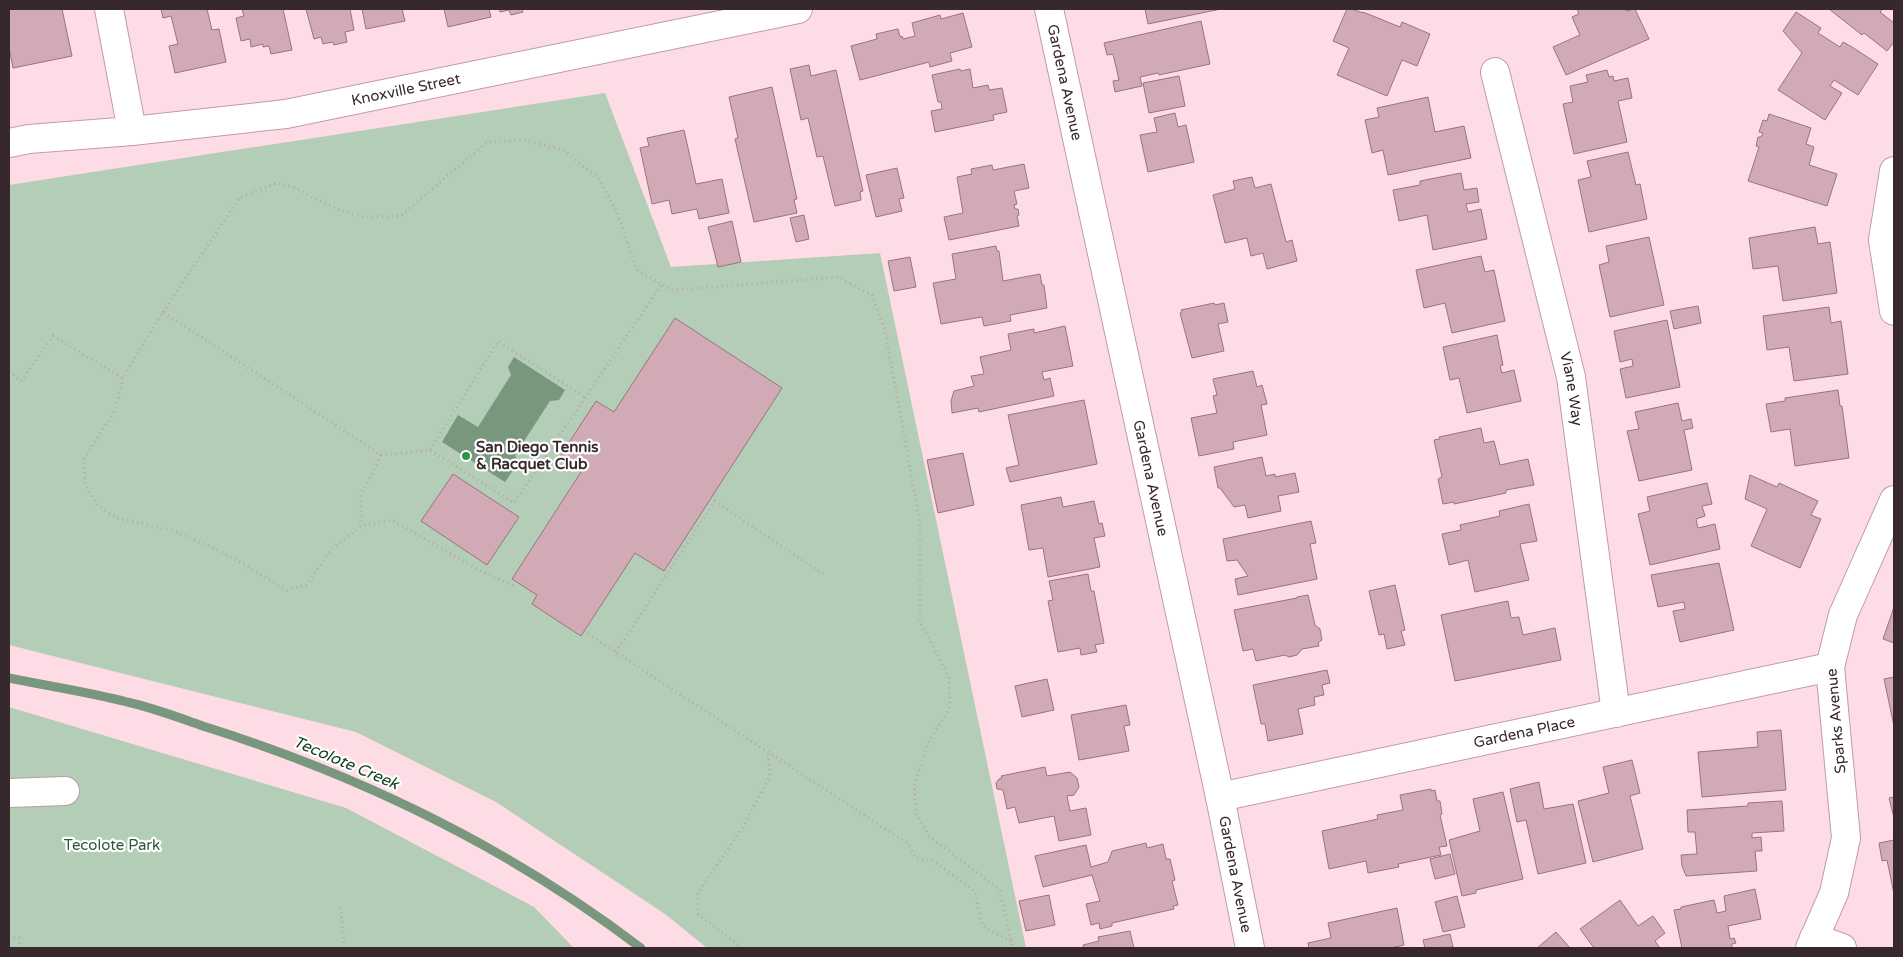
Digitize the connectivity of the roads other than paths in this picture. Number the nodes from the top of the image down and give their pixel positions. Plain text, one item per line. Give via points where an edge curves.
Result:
1 (109, 9) edge
2 (798, 9) edge
3 (1049, 9) edge
4 (1495, 72) dead end
5 (132, 131) junction
6 (9, 143) edge
7 (1894, 171) edge
8 (1894, 311) edge
9 (1894, 500) edge
10 (1830, 667) junction
11 (1616, 712) junction
12 (65, 790) dead end
13 (9, 793) edge
14 (1220, 797) junction
15 (1812, 943) edge
16 (1250, 948) edge
17 (1842, 948) edge

1 - 5 street
2 - 5 street, Knoxville Street via 286,114
3 - 14 street, Gardena Avenue
4 - 11 street, Viane Way via 1571,377
5 - 6 street, Knoxville Street
7 - 8 street via 1883,240
9 - 10 street, Sparks Avenue via 1843,615
10 - 11 street, Gardena Place
10 - 15 street, Sparks Avenue via 1846,838 1834,893
11 - 14 street, Gardena Place
12 - 13 street
14 - 16 street, Gardena Avenue
15 - 17 street

